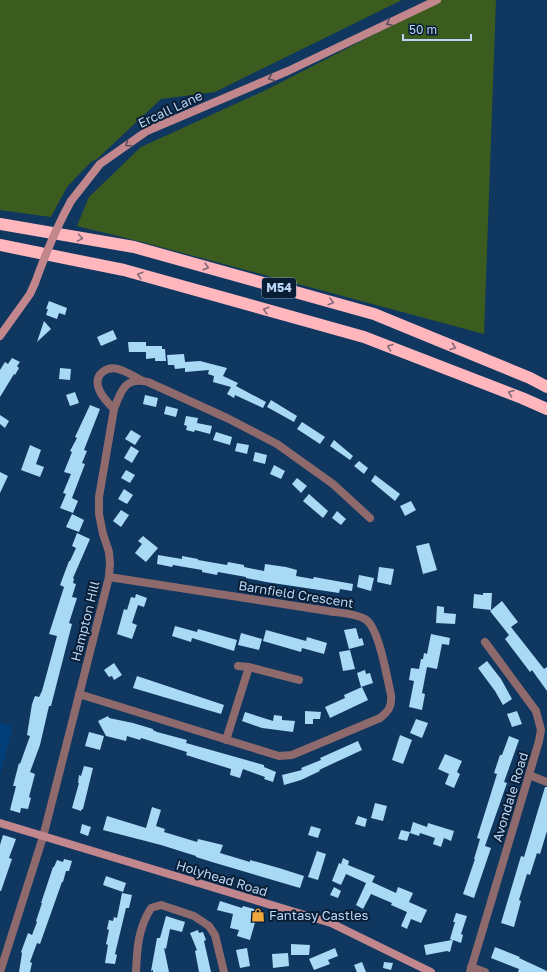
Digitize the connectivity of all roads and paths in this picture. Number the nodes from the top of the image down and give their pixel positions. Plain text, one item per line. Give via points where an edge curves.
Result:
1 (437, 0) edge
2 (0, 224) edge
3 (0, 244) edge
4 (0, 336) edge
5 (143, 381) junction
6 (547, 386) edge
7 (114, 409) junction
8 (547, 409) edge
9 (370, 518) dead end
10 (109, 577) junction
11 (485, 642) dead end
12 (238, 666) dead end
13 (249, 667) junction
14 (299, 680) dead end
15 (79, 694) junction
16 (226, 740) junction
17 (529, 776) junction
18 (547, 782) edge
19 (0, 823) edge
20 (43, 837) junction
21 (470, 970) edge
22 (0, 972) edge
23 (136, 972) edge
24 (224, 972) edge
25 (431, 972) edge
26 (485, 972) edge

1 -> 4 street, Ercall Lane, bridge via 288,71 147,131 100,164 71,201 48,247 30,294
2 -> 6 highway, M54 via 134,247 374,314
8 -> 3 highway, M54 via 364,337 124,270
5 - 7 street, Hampton Hill via 136,380 125,386
5 - 7 street via 118,369 103,372 98,387
5 - 9 street via 227,418 277,444 333,484
7 - 10 street, Hampton Hill via 99,497 99,514 109,552
10 - 15 street, Hampton Hill
10 - 16 street, Barnfield Crescent via 358,616 372,625 378,640 392,702 380,718 292,755 279,756
11 - 17 street, Avondale Road via 536,711 541,730
12 - 13 street
13 - 14 street
13 - 16 street
15 - 16 street, Barnfield Crescent
15 - 20 street, Hampton Hill
17 - 18 street
17 - 21 street, Avondale Road
19 - 20 street, Holyhead Road
20 - 22 street, Hampton Hill
20 - 25 street, Holyhead Road via 331,923
21 - 26 street
23 - 24 street via 143,920 151,908 161,905 194,916 209,926 215,935

